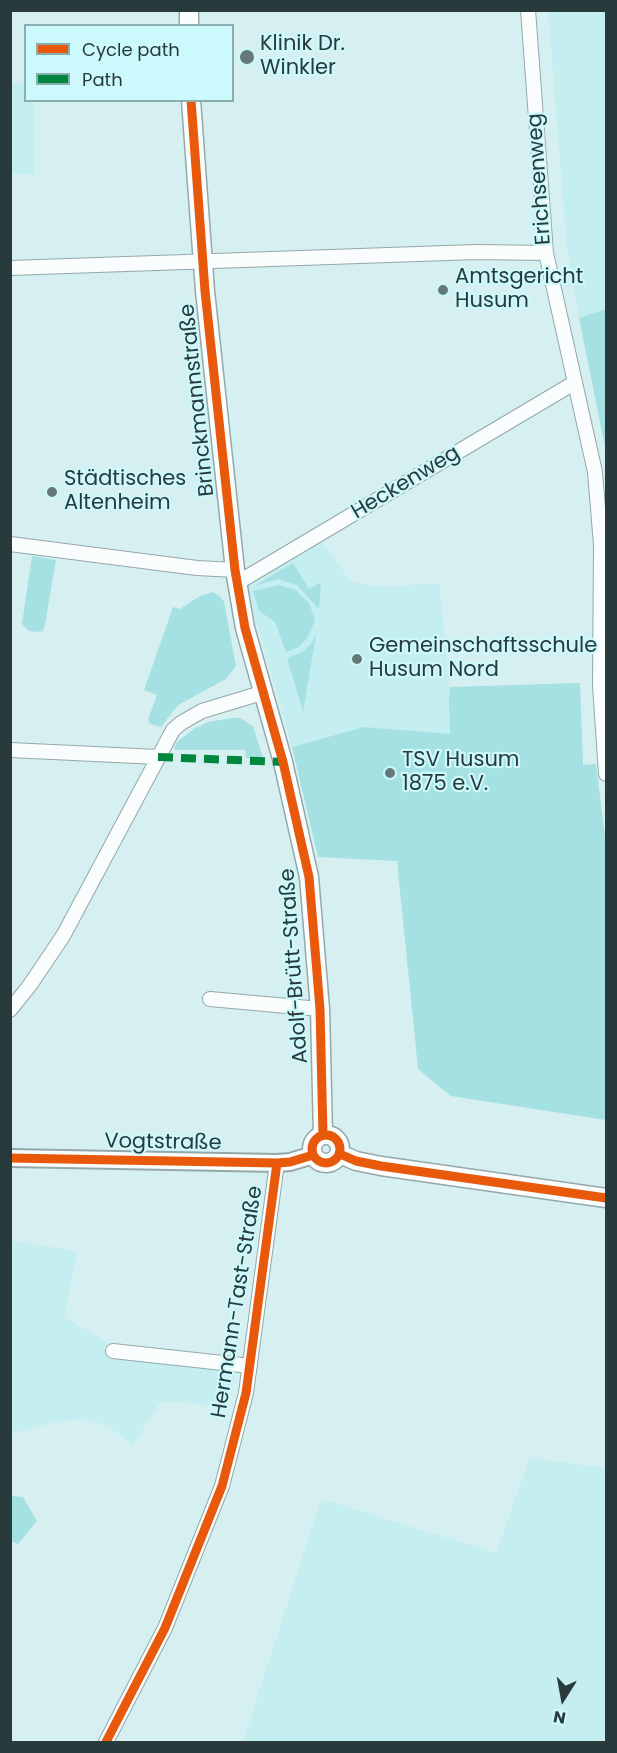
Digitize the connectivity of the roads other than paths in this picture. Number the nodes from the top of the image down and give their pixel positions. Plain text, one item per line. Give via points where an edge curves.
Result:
1 (528, 10) edge
2 (191, 102) edge
3 (546, 253) junction
4 (203, 262) junction
5 (10, 268) edge
6 (574, 382) junction
7 (10, 544) edge
8 (236, 576) junction
9 (265, 692) junction
10 (10, 750) edge
11 (158, 757) junction
12 (606, 774) edge
13 (210, 999) dead end
14 (320, 1009) junction
15 (10, 1010) edge
16 (323, 1135) junction
17 (340, 1154) junction
18 (313, 1155) junction
19 (10, 1158) edge
20 (277, 1163) junction
21 (606, 1198) edge
22 (113, 1351) dead end
23 (250, 1366) junction
24 (106, 1743) edge

1 - 3 street, Erichsenweg
2 - 4 main road, Brinckmannstraße
3 - 4 street
3 - 6 street, Erichsenweg
4 - 5 street
4 - 8 main road, Brinckmannstraße
6 - 8 street, Heckenweg
6 - 12 street, Erichsenweg via 595,472 601,545 600,686
7 - 8 street
8 - 9 main road, Brinckmannstraße via 245,628
9 - 11 street via 190,716 173,730
9 - 14 main road, Adolf-Brütt-Straße via 309,877
10 - 11 street
11 - 15 street via 63,936
13 - 14 street, Adolf-Brütt-Straße
14 - 16 main road, Adolf-Brütt-Straße
16 - 17 main road via 335,1137
16 - 18 main road, Adolf-Brütt-Straße via 314,1142
17 - 18 main road via 330,1163 322,1163
17 - 21 main road via 381,1166
18 - 20 street, Vogtstraße
19 - 20 street, Vogtstraße
20 - 23 street, Hermann-Tast-Straße
22 - 23 street, Hermann-Tast-Straße
23 - 24 street, Hermann-Tast-Straße via 222,1486 165,1628

